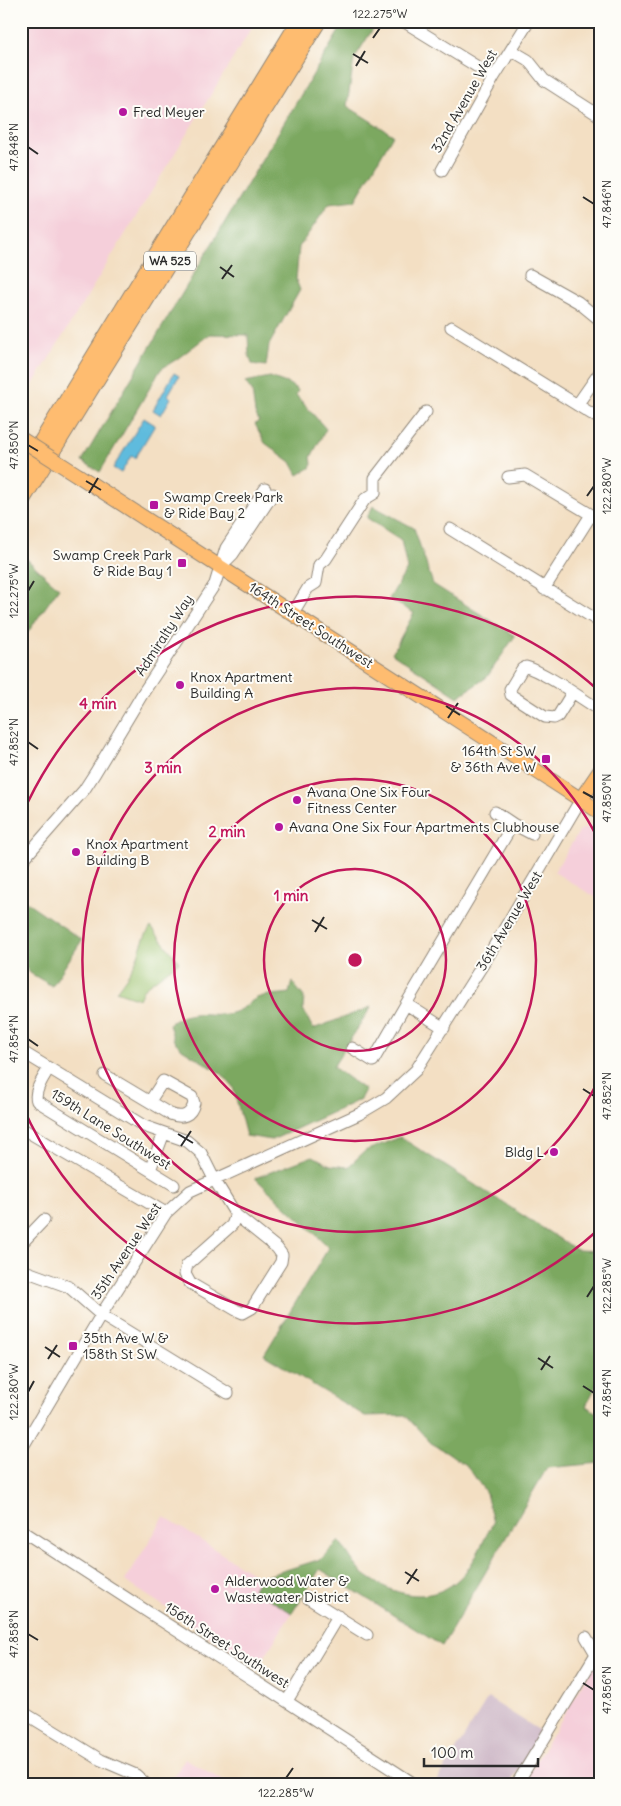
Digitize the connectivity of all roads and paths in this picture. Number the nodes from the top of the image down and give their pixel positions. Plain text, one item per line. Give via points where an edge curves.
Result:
1 (300, 21) edge
2 (318, 21) edge
3 (403, 21) edge
4 (529, 21) edge
5 (511, 50) junction
6 (494, 77) junction
7 (600, 116) edge
8 (442, 170) dead end
9 (530, 275) dead end
10 (600, 320) edge
11 (450, 327) dead end
12 (600, 372) edge
13 (577, 405) junction
14 (426, 412) dead end
15 (600, 420) edge
16 (21, 439) edge
17 (21, 476) edge
18 (508, 477) dead end
19 (269, 491) dead end
20 (21, 501) edge
21 (596, 518) edge
22 (450, 529) dead end
23 (221, 567) junction
24 (544, 589) junction
25 (293, 613) junction
26 (600, 622) edge
27 (572, 693) junction
28 (600, 710) edge
29 (600, 771) edge
30 (581, 799) junction
31 (495, 812) dead end
32 (600, 812) edge
33 (513, 824) junction
34 (532, 834) dead end
35 (21, 862) edge
36 (406, 1004) junction
37 (444, 1028) junction
38 (352, 1048) dead end
39 (21, 1051) edge
40 (49, 1068) junction
41 (416, 1070) joint
42 (106, 1075) dead end
43 (150, 1101) dead end
44 (21, 1128) edge
45 (164, 1133) junction
46 (150, 1170) junction
47 (214, 1179) junction
48 (174, 1186) dead end
49 (166, 1213) junction
50 (236, 1216) junction
51 (44, 1220) dead end
52 (21, 1244) edge
53 (21, 1267) edge
54 (101, 1315) junction
55 (228, 1394) dead end
56 (21, 1450) edge
57 (21, 1530) edge
58 (308, 1598) dead end
59 (338, 1616) junction
60 (367, 1635) dead end
61 (586, 1637) dead end
62 (598, 1653) edge
63 (287, 1701) junction
64 (21, 1711) edge
65 (147, 1785) edge
66 (416, 1785) edge
67 (516, 1785) edge

1 - 17 highway, WA 525
2 - 20 highway, WA 525
3 - 6 street
4 - 5 street, 32nd Avenue West
5 - 6 street, 32nd Avenue West
5 - 7 street via 528,60 544,80
6 - 8 street, 32nd Avenue West
9 - 10 street via 578,302
11 - 13 street
12 - 13 street
13 - 15 street
14 - 25 street via 375,478 375,493 365,499 319,565 316,583 308,588
16 - 23 main road, 164th Street Southwest, bridge
18 - 21 street via 525,475
19 - 23 street, Admiralty Way via 233,554
21 - 24 street
22 - 24 street
23 - 25 main road, 164th Street Southwest
23 - 35 street, Admiralty Way via 215,584 84,790
24 - 26 street
25 - 30 main road, 164th Street Southwest
27 - 27 street via 526,667 510,689 518,700 550,718 558,716
27 - 28 street
29 - 30 main road, 36th Avenue West
30 - 32 main road, 164th Street Southwest
30 - 37 street, 36th Avenue West
31 - 33 street
33 - 34 street
33 - 36 street
36 - 37 street
36 - 38 street via 373,1061
37 - 41 street, 36th Avenue West
39 - 40 street
40 - 45 street via 144,1126
40 - 46 street, 159th Lane Southwest via 36,1092 37,1100
41 - 47 street, 35th Avenue West via 386,1098 360,1114
42 - 43 street
44 - 49 street
45 - 46 street
45 - 47 street via 187,1141 201,1153
46 - 48 street, 159th Lane Southwest
47 - 49 street, 35th Avenue West via 190,1191
47 - 50 street
49 - 54 street, 35th Avenue West
50 - 50 street via 282,1255 281,1262 252,1308 243,1313 190,1283 185,1274 188,1265 232,1225
51 - 52 street
53 - 54 street via 69,1288
54 - 55 street
54 - 56 street, 35th Avenue West
57 - 63 street, 156th Street Southwest
58 - 59 street
59 - 60 street
59 - 63 street
61 - 62 street
62 - 67 street
63 - 66 street, 156th Street Southwest
64 - 65 street via 101,1760 136,1775

